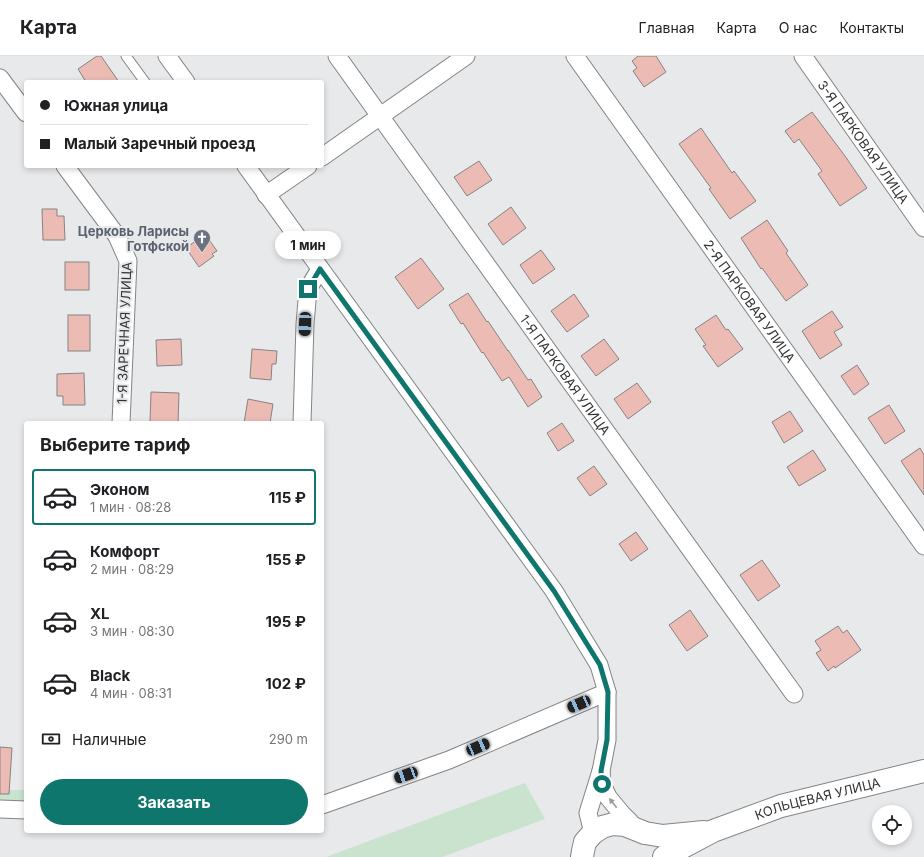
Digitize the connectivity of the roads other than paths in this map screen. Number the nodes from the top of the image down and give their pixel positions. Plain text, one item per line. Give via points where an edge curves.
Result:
1 (126, 56) edge
2 (167, 56) edge
3 (337, 56) edge
4 (466, 56) edge
5 (574, 56) edge
6 (803, 56) edge
7 (0, 78) edge
8 (144, 80) edge
9 (185, 80) edge
10 (24, 111) edge
11 (380, 117) junction
12 (324, 156) edge
13 (66, 168) edge
14 (247, 168) edge
15 (305, 168) edge
16 (266, 195) junction
17 (924, 228) edge
18 (320, 269) junction
19 (121, 421) edge
20 (302, 421) edge
21 (924, 546) edge
22 (608, 692) junction
23 (794, 694) dead end
24 (601, 771) junction
25 (924, 771) edge
26 (324, 804) edge
27 (0, 809) edge
28 (24, 810) edge
29 (635, 830) junction
30 (713, 831) junction
31 (583, 849) edge
32 (674, 854) edge
33 (651, 857) edge

1 - 8 lane
2 - 9 street
3 - 11 street, 1-Я ПАРКОВАЯ УЛИЦА
4 - 11 street
5 - 21 street, 2-Я ПАРКОВАЯ УЛИЦА
6 - 17 street, 3-Я ПАРКОВАЯ УЛИЦА
7 - 10 street
11 - 12 street
11 - 23 street, 1-Я ПАРКОВАЯ УЛИЦА
13 - 19 street, 1-Я ЗАРЕЧНАЯ УЛИЦА via 117,236 128,261
14 - 16 street
15 - 16 street
16 - 18 street
18 - 20 street via 308,289
18 - 22 street via 554,591 600,665
22 - 24 street via 607,740
22 - 26 street via 449,760
29 -> 24 street via 608,797 602,784
24 - 31 street via 588,813
25 - 30 street, КОЛЬЦЕВАЯ УЛИЦА via 780,806
27 - 28 street
29 - 30 street via 663,836
29 - 31 street via 625,825 613,824 602,827
29 - 33 street via 644,837
30 - 32 street

